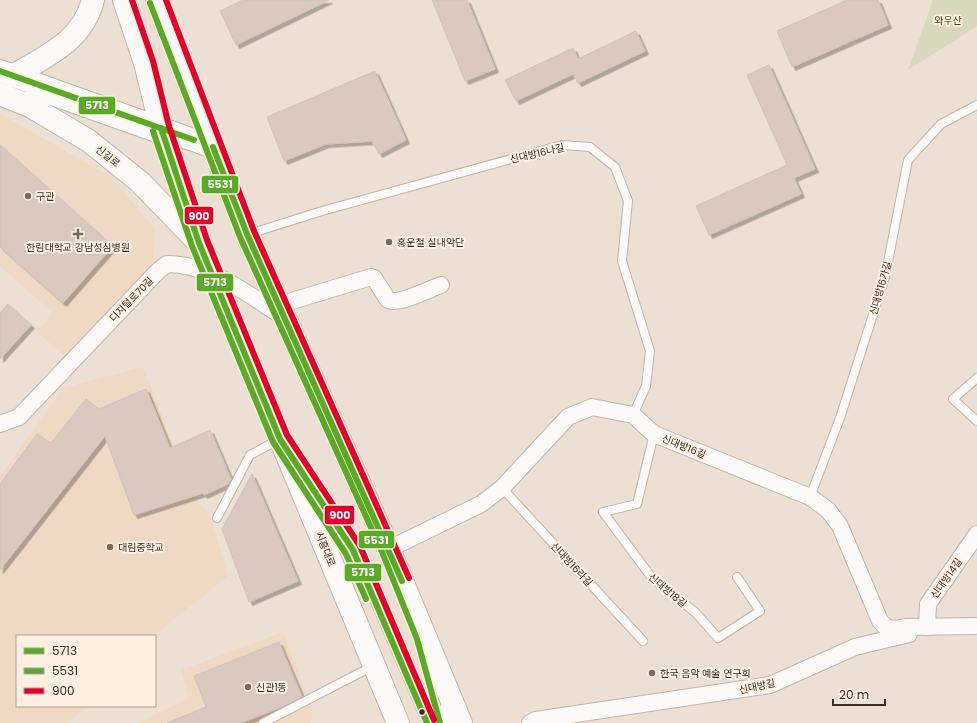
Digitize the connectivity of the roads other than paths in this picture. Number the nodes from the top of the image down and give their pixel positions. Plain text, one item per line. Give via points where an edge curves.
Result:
1 (93, 0) edge
2 (124, 0) edge
3 (157, 0) edge
4 (7, 74) edge
5 (1, 95) edge
6 (977, 105) edge
7 (163, 135) junction
8 (213, 147) junction
9 (247, 234) junction
10 (199, 243) junction
11 (213, 274) junction
12 (441, 285) dead end
13 (282, 311) junction
14 (977, 378) edge
15 (633, 415) junction
16 (977, 421) edge
17 (0, 424) edge
18 (654, 434) junction
19 (280, 439) junction
20 (502, 488) junction
21 (810, 497) junction
22 (217, 518) dead end
23 (977, 534) edge
24 (389, 549) junction
25 (737, 577) dead end
26 (977, 626) edge
27 (927, 627) junction
28 (425, 636) junction
29 (643, 640) dead end
30 (374, 666) junction
31 (263, 723) edge
32 (398, 723) edge
33 (427, 723) edge
34 (448, 723) edge
35 (461, 723) edge
36 (530, 723) edge

1 - 4 main road via 82,28 66,44
2 - 7 main road, 시흥대로
3 - 8 main road
4 - 7 main road
5 - 7 lane via 37,96 114,124
5 - 10 main road, 신길로 via 30,106 89,141 140,182
6 - 21 lane, 신대방16가길 via 941,124 908,160 885,277 840,418
7 - 8 main road
7 - 10 main road, 시흥대로
8 - 9 main road
9 - 13 main road
9 - 15 lane, 신대방16나길 via 562,145 590,147 615,166 628,201 622,261 650,351 646,386
10 - 11 main road, 시흥대로
11 - 13 street, 디지털로70길
11 - 17 street, 디지털로70길 via 188,265 166,264 19,417
11 - 19 main road, 시흥대로
12 - 13 street via 391,301 371,277
13 - 24 main road
14 - 16 lane via 952,399
15 - 18 street, 신대방16길
15 - 20 street via 592,407 568,417
18 - 21 street, 신대방16길
18 - 25 lane, 신대방18길 via 637,504 603,512 652,578 696,613 718,638 760,611
19 - 22 lane via 250,455
19 - 30 main road, 시흥대로
19 - 33 lane via 354,550
20 - 24 street via 481,504
20 - 29 lane, 신대방16라길
21 - 27 street, 신대방16길 via 828,510 840,526 880,621 887,628
23 - 27 street, 신대방14길 via 928,604
24 - 28 main road
26 - 27 street, 신대방길
27 - 36 street, 신대방길 via 906,636 855,647 770,685 536,720
28 - 34 lane
28 - 35 main road
30 - 31 lane
30 - 32 main road, 시흥대로

